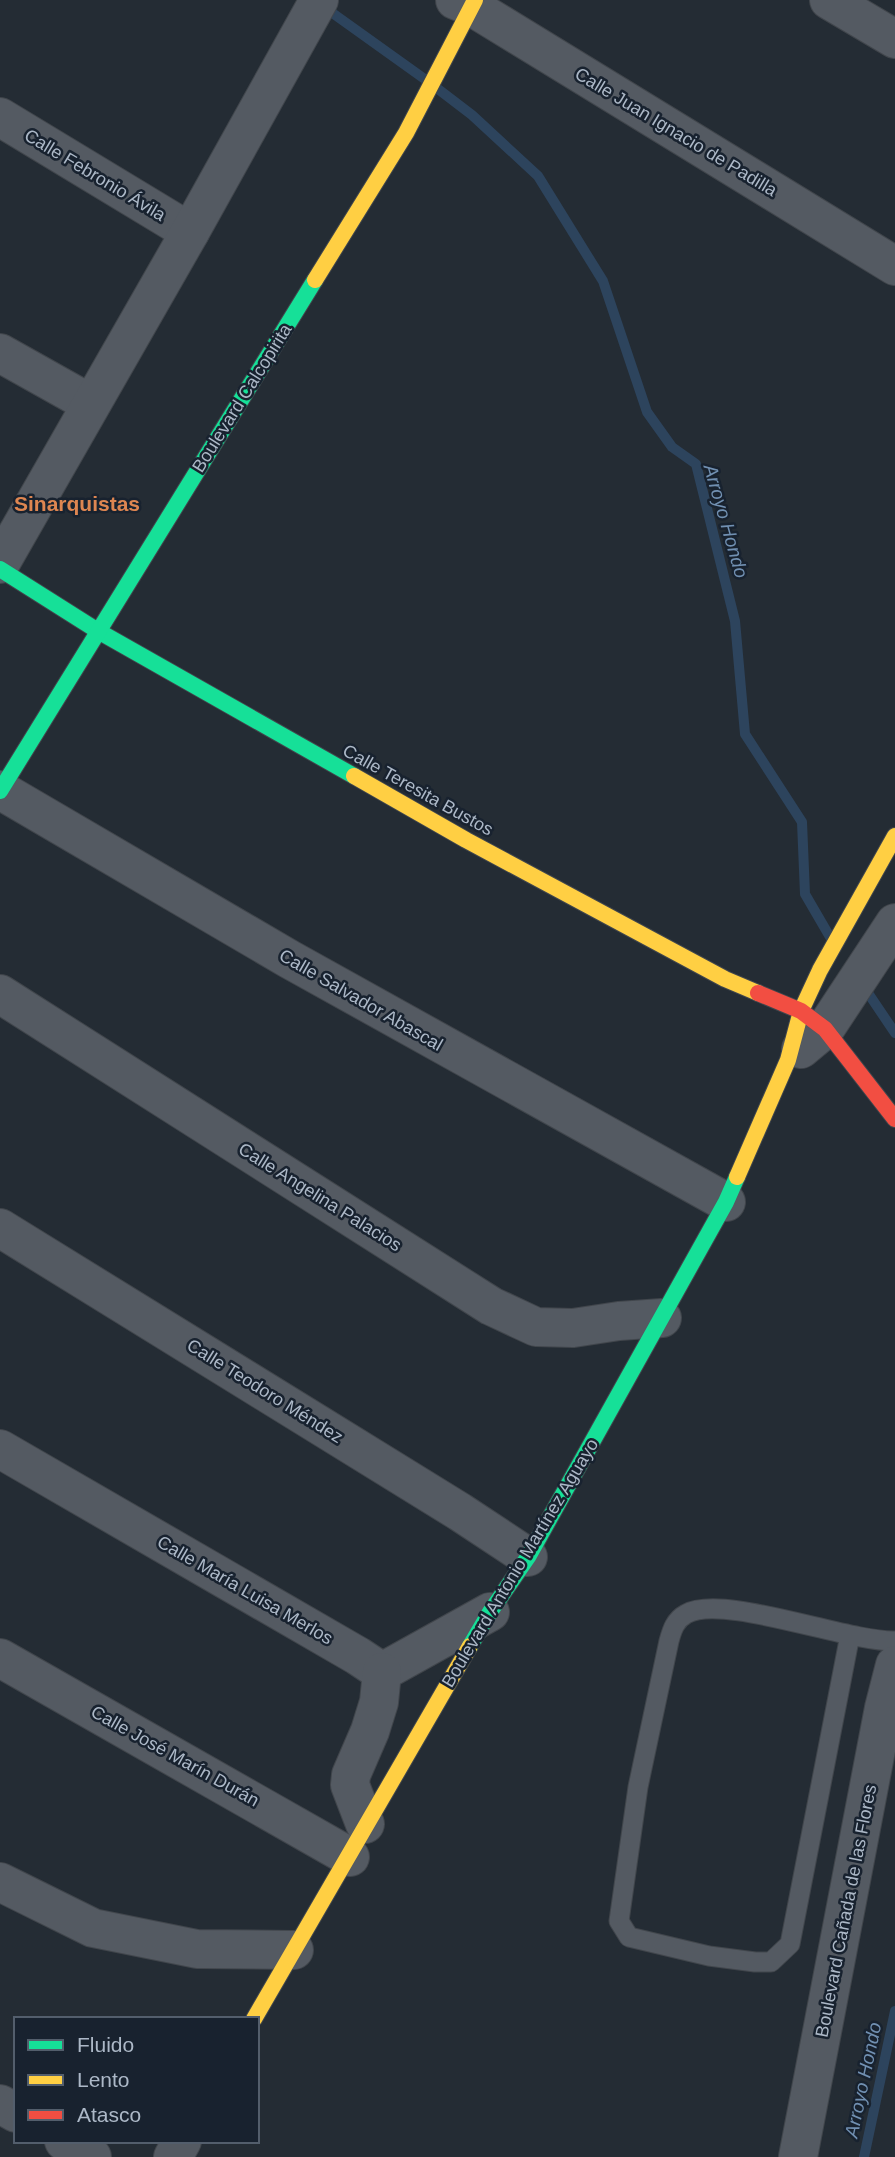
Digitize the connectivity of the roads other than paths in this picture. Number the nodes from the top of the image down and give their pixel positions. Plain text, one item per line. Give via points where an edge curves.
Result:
1 (829, 0) edge
2 (467, 2) edge
3 (310, 4) edge
4 (895, 39) edge
5 (0, 117) edge
6 (190, 232) junction
7 (895, 266) edge
8 (0, 353) edge
9 (91, 404) junction
10 (0, 567) edge
11 (99, 631) junction
12 (0, 790) edge
13 (895, 836) edge
14 (866, 886) junction
15 (895, 921) edge
16 (0, 994) edge
17 (823, 1012) junction
18 (788, 1060) joint
19 (895, 1119) edge
20 (726, 1202) junction
21 (0, 1228) edge
22 (662, 1318) junction
23 (0, 1449) edge
24 (528, 1557) junction
25 (490, 1612) junction
26 (850, 1635) junction
27 (895, 1641) edge
28 (0, 1658) edge
29 (895, 1665) edge
30 (382, 1672) junction
31 (357, 1840) junction
32 (4, 1894) edge
33 (294, 1950) junction
34 (255, 2017) edge
35 (68, 2143) edge
36 (92, 2157) edge
37 (798, 2157) edge

1 - 4 street
2 - 7 street, Calle Juan Ignacio de Padilla
2 - 11 street, Boulevard Calcopirita via 405,133
3 - 6 street
5 - 6 street, Calle Febronio Ávila
6 - 9 street
8 - 9 street
9 - 10 street
10 - 11 street, Calle Teresita Bustos
11 - 12 street, Boulevard Calcopirita
11 - 17 street, Calle Teresita Bustos via 662,947 725,979
12 - 20 street, Calle Salvador Abascal via 289,959
13 - 14 street, Boulevard Antonio Martínez Aguayo
14 - 15 street
14 - 17 street, Boulevard Antonio Martínez Aguayo via 820,970
15 - 17 street, Boulevard Antonio Martínez Aguayo via 868,965
16 - 22 street, Calle Angelina Palacios via 491,1306 536,1327 573,1328
17 - 18 street, Boulevard Antonio Martínez Aguayo
17 - 19 street
18 - 20 street, Boulevard Antonio Martínez Aguayo
20 - 22 street, Boulevard Antonio Martínez Aguayo
21 - 24 street, Calle Teodoro Méndez
22 - 24 street, Boulevard Antonio Martínez Aguayo
23 - 30 street, Calle María Luisa Merlos
24 - 25 street, Boulevard Antonio Martínez Aguayo
25 - 30 street
25 - 31 street, Boulevard Antonio Martínez Aguayo
26 - 26 lane via 711,1609 678,1620 669,1641 638,1787 619,1921 629,1937 755,1962 771,1962 790,1944
26 - 27 lane
28 - 31 street, Calle José Marín Durán
29 - 37 street, Boulevard Cañada de las Flores
30 - 31 street via 379,1702 351,1775
31 - 33 street, Boulevard Antonio Martínez Aguayo
32 - 33 street via 93,1928 197,1949
33 - 34 street, Boulevard Antonio Martínez Aguayo
35 - 36 street

